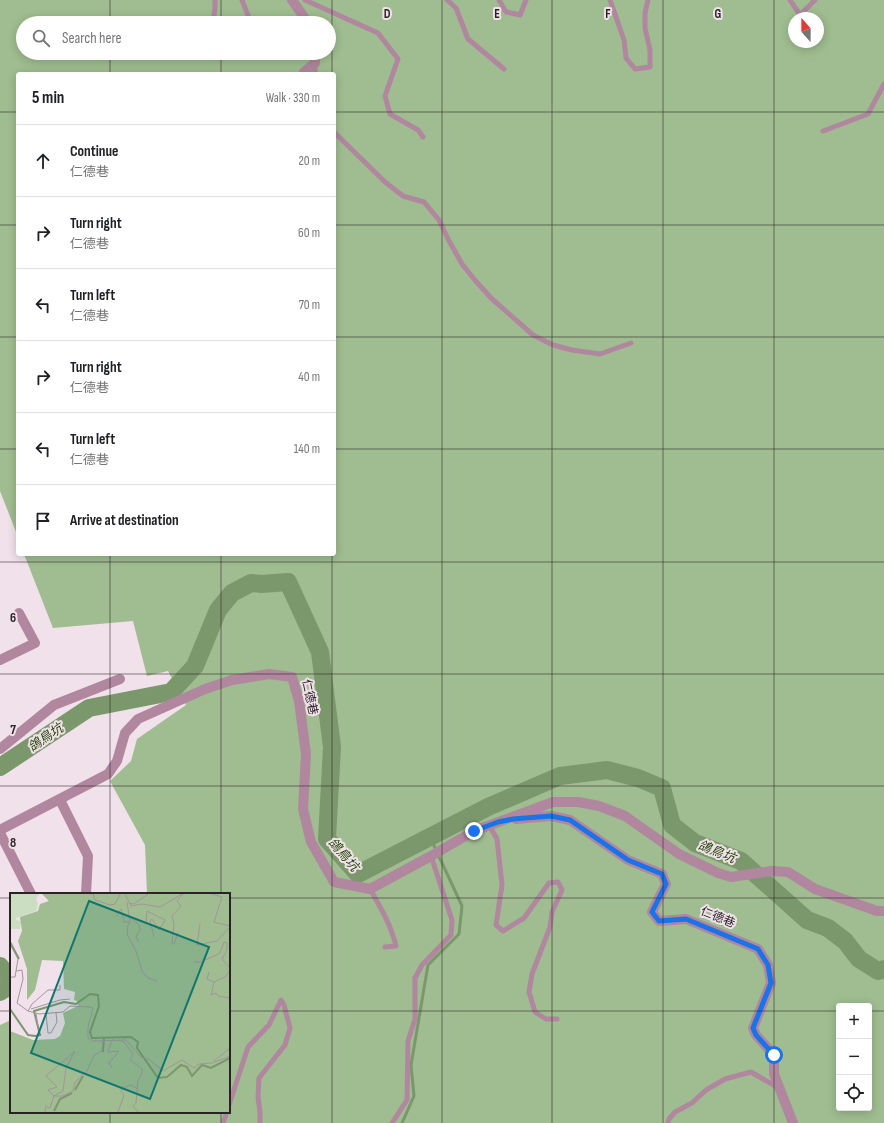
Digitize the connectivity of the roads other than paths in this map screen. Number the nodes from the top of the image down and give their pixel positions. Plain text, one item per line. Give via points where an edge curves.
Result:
1 (215, 0) edge
2 (242, 0) edge
3 (292, 0) edge
4 (305, 0) edge
5 (447, 0) edge
6 (499, 0) edge
7 (526, 0) edge
8 (610, 0) edge
9 (648, 0) edge
10 (790, 0) edge
11 (815, 0) edge
12 (214, 16) edge
13 (248, 16) edge
14 (303, 16) edge
15 (313, 60) edge
16 (315, 60) edge
17 (504, 70) dead end
18 (304, 72) dead end
19 (315, 72) edge
20 (884, 84) edge
21 (823, 131) dead end
22 (336, 134) edge
23 (423, 137) dead end
24 (631, 343) dead end
25 (19, 613) dead end
26 (0, 660) edge
27 (120, 679) dead end
28 (0, 749) edge
29 (60, 800) junction
30 (494, 823) junction
31 (0, 830) edge
32 (0, 833) edge
33 (431, 856) junction
34 (370, 889) junction
35 (30, 893) edge
36 (86, 893) edge
37 (884, 911) edge
38 (385, 947) dead end
39 (557, 1019) dead end
40 (780, 1089) junction
41 (230, 1102) edge
42 (227, 1113) edge
43 (223, 1123) edge
44 (260, 1123) edge
45 (392, 1123) edge
46 (668, 1123) edge
47 (793, 1123) edge

1 - 12 lane
2 - 13 lane
3 - 14 street
4 - 23 lane via 378,33 398,59 385,96 390,114 418,130
5 - 17 lane via 456,8 468,39
6 - 7 lane via 506,12 520,15
8 - 9 lane via 624,40 626,58 635,69 650,67 650,50 645,28
10 - 11 lane via 800,15
15 - 18 street
16 - 19 lane
20 - 21 lane via 868,114
22 - 24 lane via 403,196 424,202 439,220 462,264 474,279 491,298 533,335 553,345 600,354
25 - 26 street via 35,643
27 - 28 street via 54,705
29 - 31 street, 仁德巷
29 - 34 street, 仁德巷 via 108,774 117,761 125,733 138,719 205,689 232,680 269,674 292,677 299,701 306,754 303,809 311,842 334,882
29 - 36 street via 88,856
30 - 33 street, 仁德巷 via 474,831
30 - 37 street, 仁德巷 via 552,802 578,802 599,806 625,816 679,854 718,873 731,877 772,871 788,872 815,889
30 - 39 lane via 502,885 496,925 503,931 524,918 549,883 558,882 562,890 552,912 550,928 532,974 529,992 535,1012 546,1019
30 - 40 street, 仁德巷 via 551,816 570,820 628,860 662,874 666,884 652,912 659,921 686,919 758,949 768,965 771,983 753,1028 774,1055 774,1074
32 - 35 street
33 - 34 street, 仁德巷
33 - 45 lane via 452,920 451,935 422,965 415,978 415,1019 408,1041 408,1100
34 - 38 lane via 384,912 396,946
40 - 46 lane via 751,1072 725,1079 675,1112
40 - 47 street, 仁德巷
41 - 44 lane via 248,1047 269,1025 281,1000 290,1028 285,1045 259,1078
42 - 43 lane

